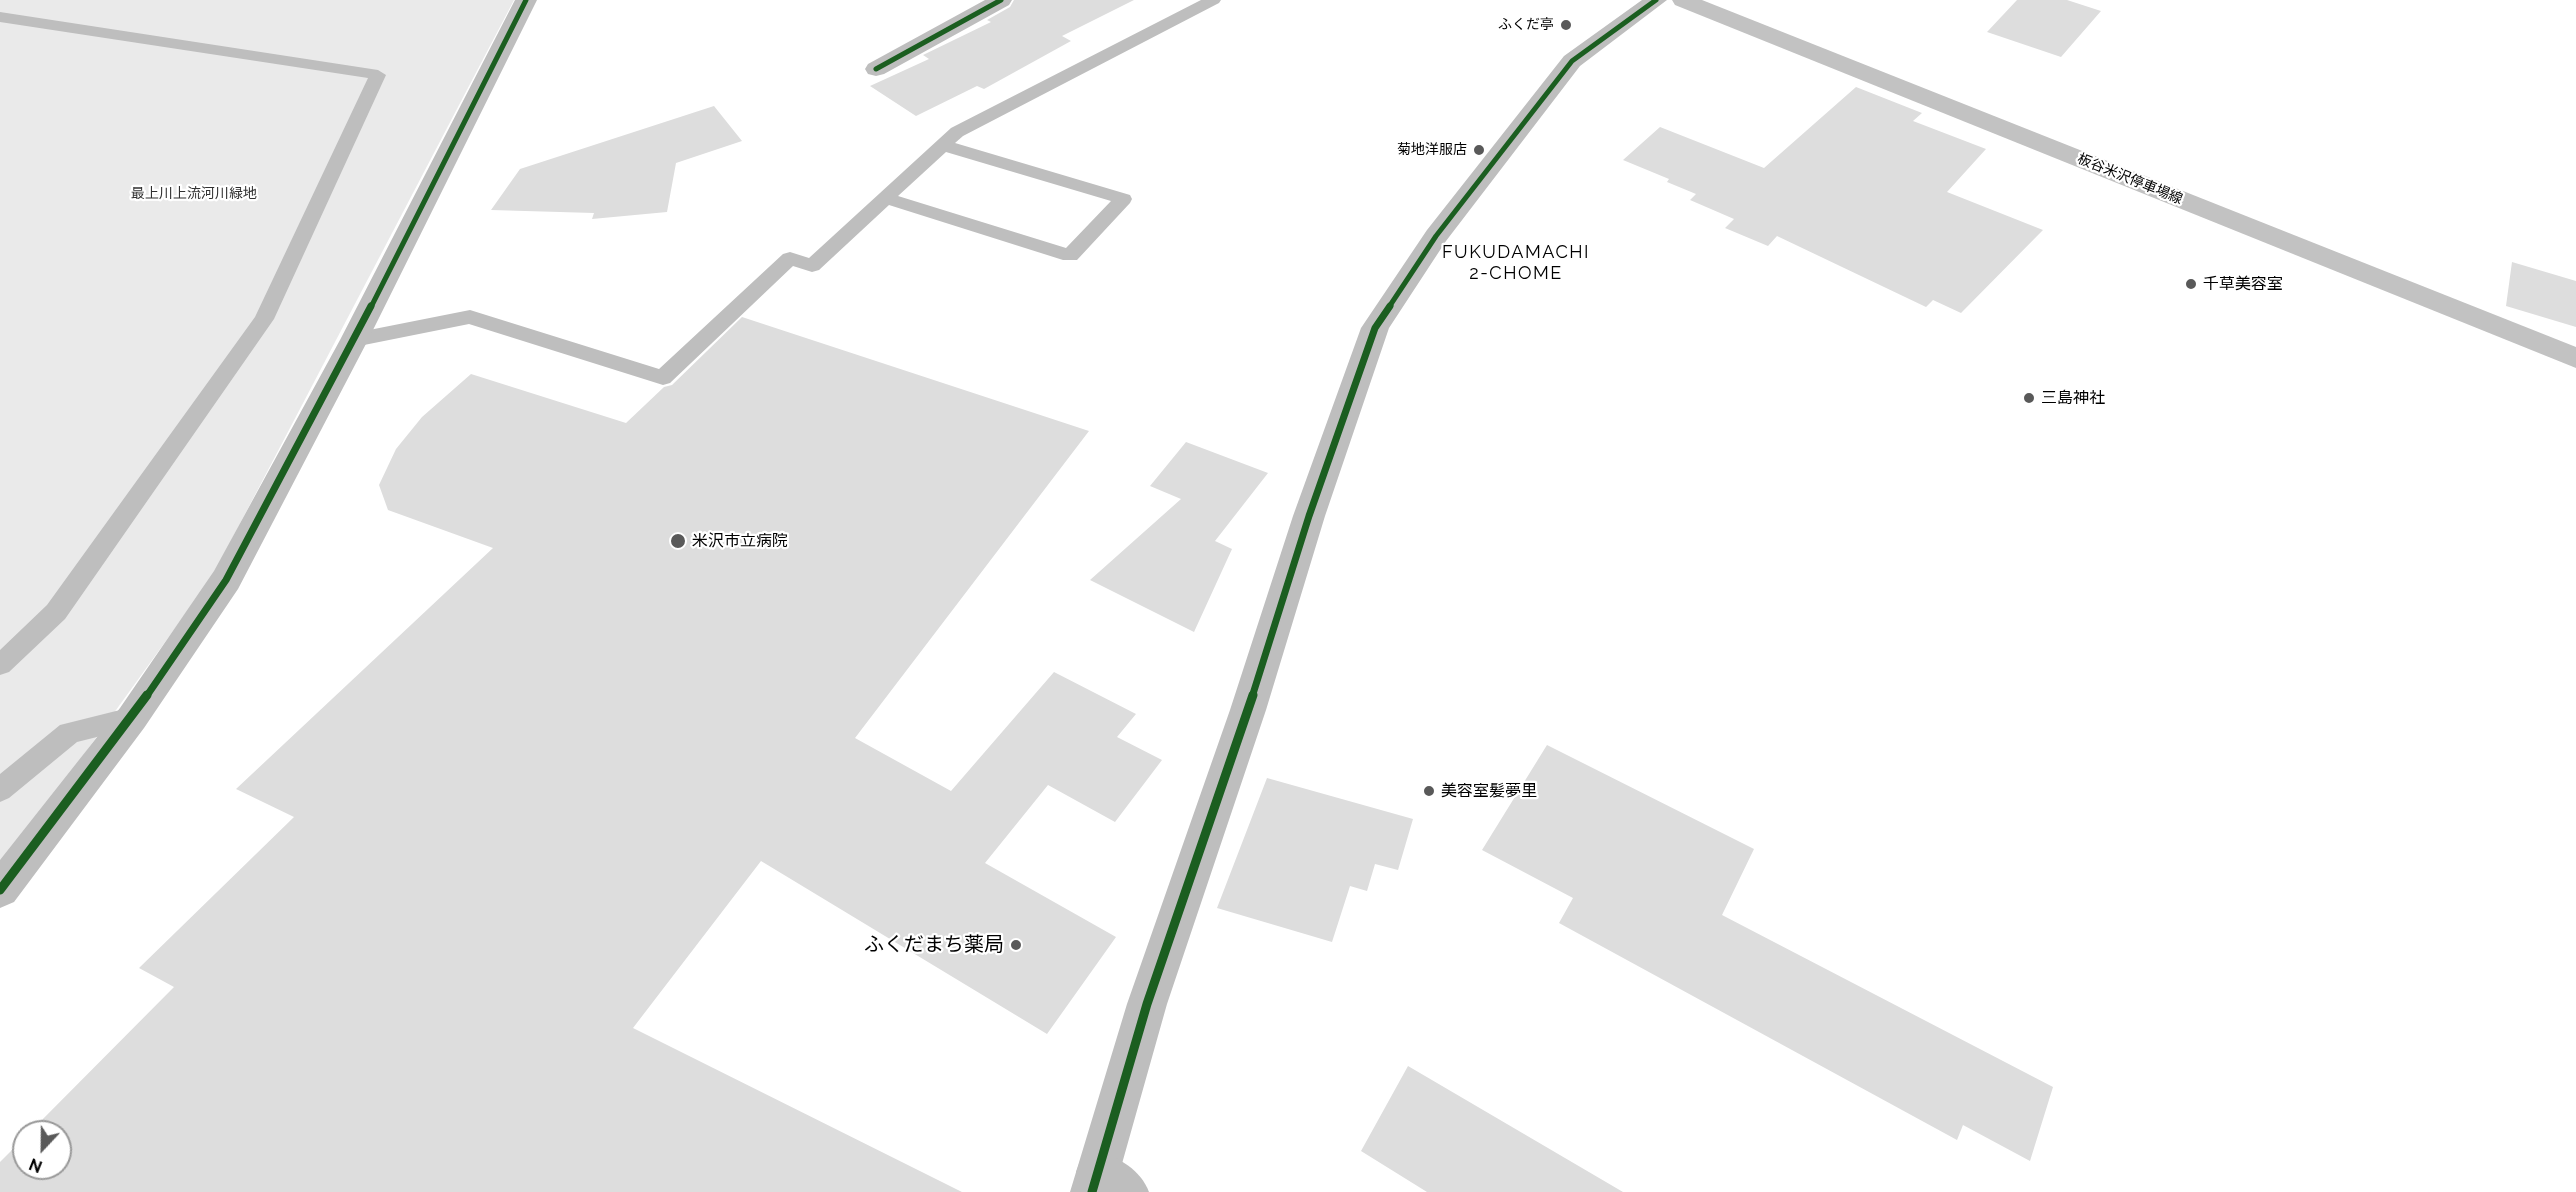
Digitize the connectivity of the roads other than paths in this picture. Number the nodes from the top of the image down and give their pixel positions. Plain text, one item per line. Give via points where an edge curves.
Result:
1 (526, 0) edge
2 (1001, 0) edge
3 (1213, 0) edge
4 (1656, 0) edge
5 (1683, 0) edge
6 (0, 17) edge
7 (876, 69) dead end
8 (941, 145) junction
9 (885, 198) junction
10 (354, 340) junction
11 (2576, 358) edge
12 (0, 665) edge
13 (132, 718) junction
14 (0, 790) edge
15 (0, 890) edge
16 (1106, 1185) edge

1 - 10 street
2 - 7 street
3 - 8 lane via 957,132
4 - 16 street via 1572,61 1436,236 1375,328 1147,1004
5 - 11 main road, 板谷米沢停車場線
6 - 12 lane via 378,75 264,319 56,612
8 - 9 lane
8 - 9 lane via 1123,199 1070,256
9 - 10 lane via 812,266 790,258 663,378 470,317
10 - 13 street via 226,580
13 - 14 lane via 69,733
13 - 15 street

